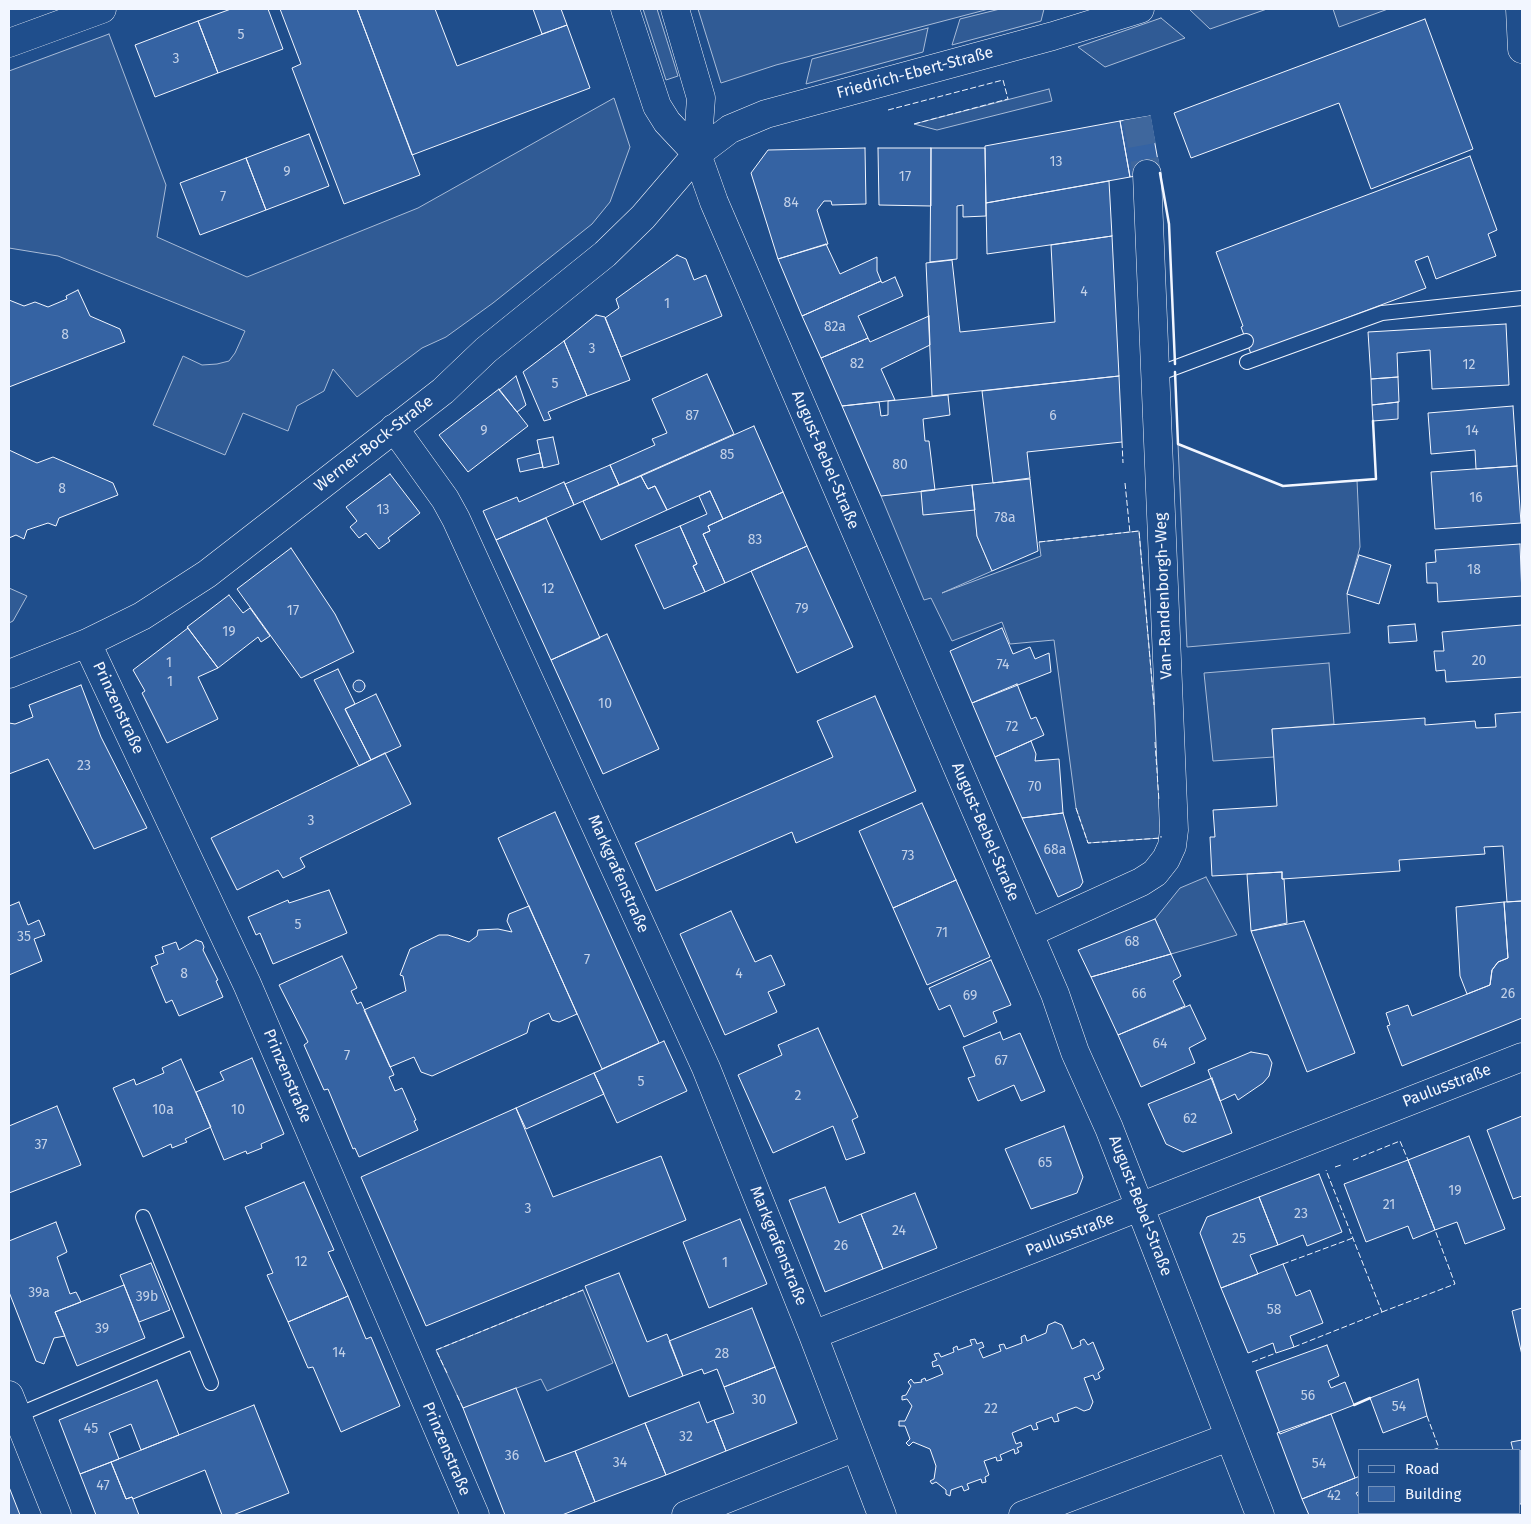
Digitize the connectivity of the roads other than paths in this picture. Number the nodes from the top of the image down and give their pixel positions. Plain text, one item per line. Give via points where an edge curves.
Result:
1 (102, 9) edge
2 (625, 9) edge
3 (675, 9) edge
4 (1140, 9) edge
5 (1520, 9) edge
6 (9, 44) edge
7 (1522, 49) edge
8 (697, 154) junction
9 (1147, 174) tunnel mouth
10 (1522, 298) edge
11 (1246, 341) dead end
12 (1247, 362) dead end
13 (1155, 376) junction
14 (394, 428) junction
15 (87, 643) junction
16 (9, 674) edge
17 (1029, 933) junction
18 (1522, 1057) edge
19 (1141, 1207) junction
20 (143, 1217) dead end
21 (814, 1335) junction
22 (194, 1341) junction
23 (212, 1384) dead end
24 (11, 1409) edge
25 (1230, 1436) junction
26 (856, 1447) junction
27 (57, 1515) edge
28 (474, 1515) edge
29 (686, 1515) edge
30 (882, 1515) edge
31 (1022, 1515) edge
32 (1260, 1515) edge

1 - 6 street
2 - 8 street, August-Bebel-Straße via 657,106 667,122
3 - 8 street, August-Bebel-Straße via 701,98
4 - 8 street, Friedrich-Ebert-Straße via 766,114 730,129
5 - 7 street
8 - 14 street, Werner-Bock-Straße via 619,242 486,350 443,391
8 - 17 street, August-Bebel-Straße via 722,222
9 - 13 street, Van-Randenborgh-Weg
10 - 12 lane via 1382,313
11 - 13 lane
13 - 17 street, Van-Randenborgh-Weg via 1174,830 1172,846 1155,873 1141,882
14 - 15 street, Werner-Bock-Straße via 207,574 142,616
14 - 21 street, Markgrafenstraße via 456,518 706,1068
15 - 16 street, Werner-Bock-Straße
15 - 28 street, Prinzenstraße via 247,984
17 - 19 street, August-Bebel-Straße
18 - 19 street, Paulusstraße
19 - 21 street, Paulusstraße
19 - 25 street, August-Bebel-Straße
20 - 22 lane
21 - 26 street
22 - 23 lane
22 - 24 lane
24 - 27 street
25 - 31 street
25 - 32 street, August-Bebel-Straße
26 - 29 street
26 - 30 street

